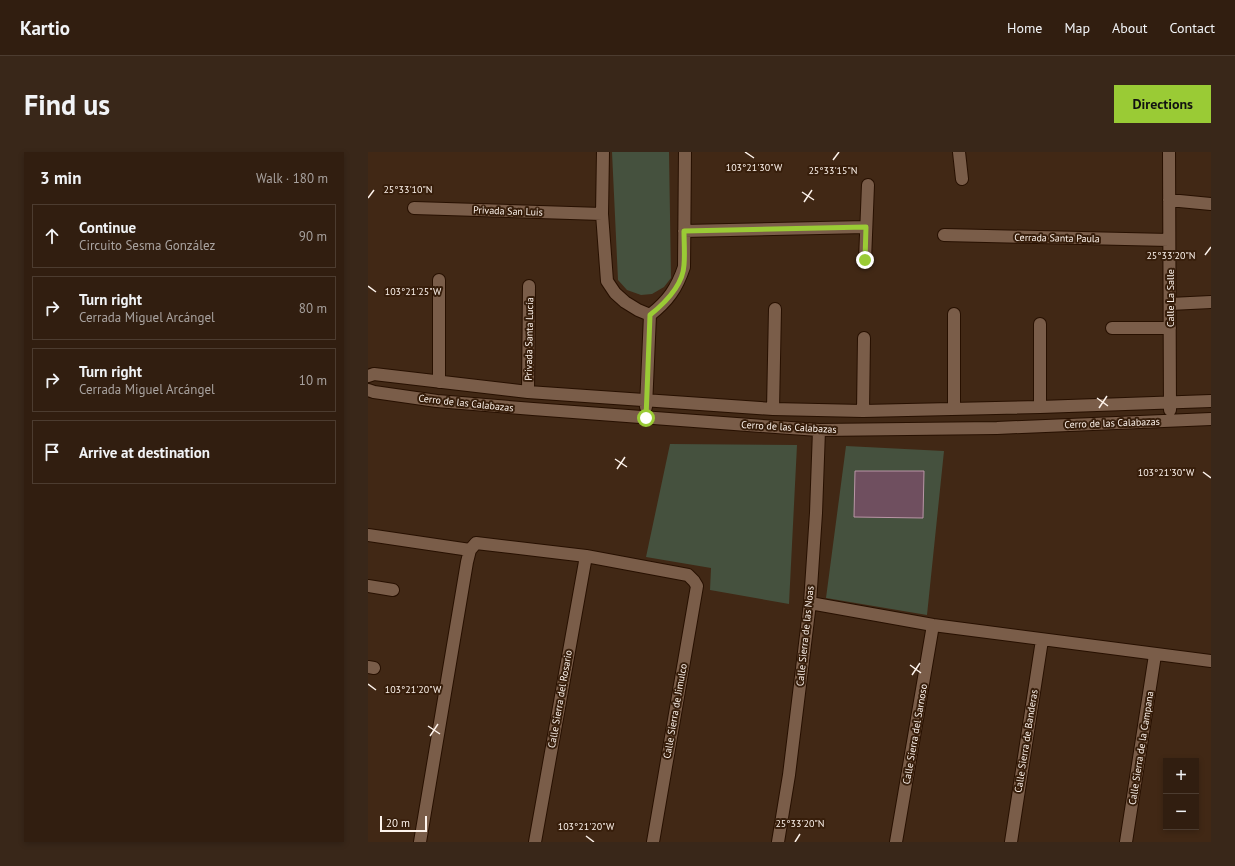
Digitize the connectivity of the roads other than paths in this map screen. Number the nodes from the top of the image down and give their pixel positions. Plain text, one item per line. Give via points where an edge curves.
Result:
1 (602, 152) edge
2 (684, 152) edge
3 (959, 152) edge
4 (1169, 152) edge
5 (962, 179) dead end
6 (868, 185) dead end
7 (1169, 200) junction
8 (1211, 204) edge
9 (414, 208) dead end
10 (602, 214) junction
11 (866, 227) junction
12 (684, 231) junction
13 (944, 235) dead end
14 (1170, 240) junction
15 (865, 260) dead end
16 (439, 280) dead end
17 (529, 286) dead end
18 (1211, 302) edge
19 (1170, 304) junction
20 (775, 309) dead end
21 (954, 314) dead end
22 (650, 315) junction
23 (1040, 324) dead end
24 (1112, 328) dead end
25 (1170, 328) junction
26 (864, 338) dead end
27 (368, 376) edge
28 (439, 382) junction
29 (368, 390) edge
30 (528, 392) junction
31 (646, 400) junction
32 (1211, 401) edge
33 (1170, 403) junction
34 (1040, 407) junction
35 (773, 409) junction
36 (954, 409) junction
37 (863, 411) junction
38 (646, 418) junction
39 (1211, 419) edge
40 (1170, 421) junction
41 (819, 430) junction
42 (368, 535) edge
43 (470, 550) junction
44 (586, 556) junction
45 (368, 586) edge
46 (393, 590) dead end
47 (810, 603) junction
48 (933, 625) junction
49 (1042, 640) junction
50 (1155, 655) junction
51 (1211, 661) edge
52 (420, 842) edge
53 (535, 842) edge
54 (653, 842) edge
55 (778, 842) edge
56 (896, 842) edge
57 (1011, 842) edge
58 (1126, 842) edge

1 - 10 street
2 - 12 street
3 - 5 street
4 - 7 street, Calle La Salle
6 - 11 street
7 - 8 street
7 - 14 street, Calle La Salle
9 - 10 street, Privada San Luis
10 - 22 street via 607,281 625,302
11 - 12 street
11 - 15 street
12 - 22 street via 684,267 679,282 670,296
13 - 14 street, Cerrada Santa Paula
14 - 19 street, Calle La Salle
16 - 28 street
17 - 30 street, Privada Santa Lucía
18 - 19 street
19 - 25 street, Calle La Salle
20 - 35 street
21 - 36 street
22 - 31 street
23 - 34 street
24 - 25 street
25 - 33 street, Calle La Salle
26 - 37 street
27 - 28 street, Cerro de las Calabazas via 374,374
28 - 30 street, Cerro de las Calabazas
29 - 38 street, Cerro de las Calabazas via 437,401
30 - 31 street, Cerro de las Calabazas
31 - 35 street, Cerro de las Calabazas
31 - 38 street
32 - 33 street, Cerro de las Calabazas
33 - 34 street, Cerro de las Calabazas
33 - 40 street, Calle La Salle
34 - 36 street, Cerro de las Calabazas
35 - 37 street, Cerro de las Calabazas
36 - 37 street, Cerro de las Calabazas
38 - 41 street, Cerro de las Calabazas
39 - 40 street, Cerro de las Calabazas
40 - 41 street, Cerro de las Calabazas via 997,428
41 - 47 street, Calle Sierra de las Noas
42 - 43 street
43 - 44 street via 476,543
43 - 52 street
44 - 53 street, Calle Sierra del Rosario
44 - 54 street, Calle Sierra de Jimulco via 688,575 697,586
45 - 46 street
47 - 48 street
47 - 55 street, Calle Sierra de las Noas via 789,775
48 - 49 street
48 - 56 street, Calle Sierra del Sarnoso
49 - 50 street
49 - 57 street, Calle Sierra de Banderas
50 - 51 street
50 - 58 street, Calle Sierra de la Campana

